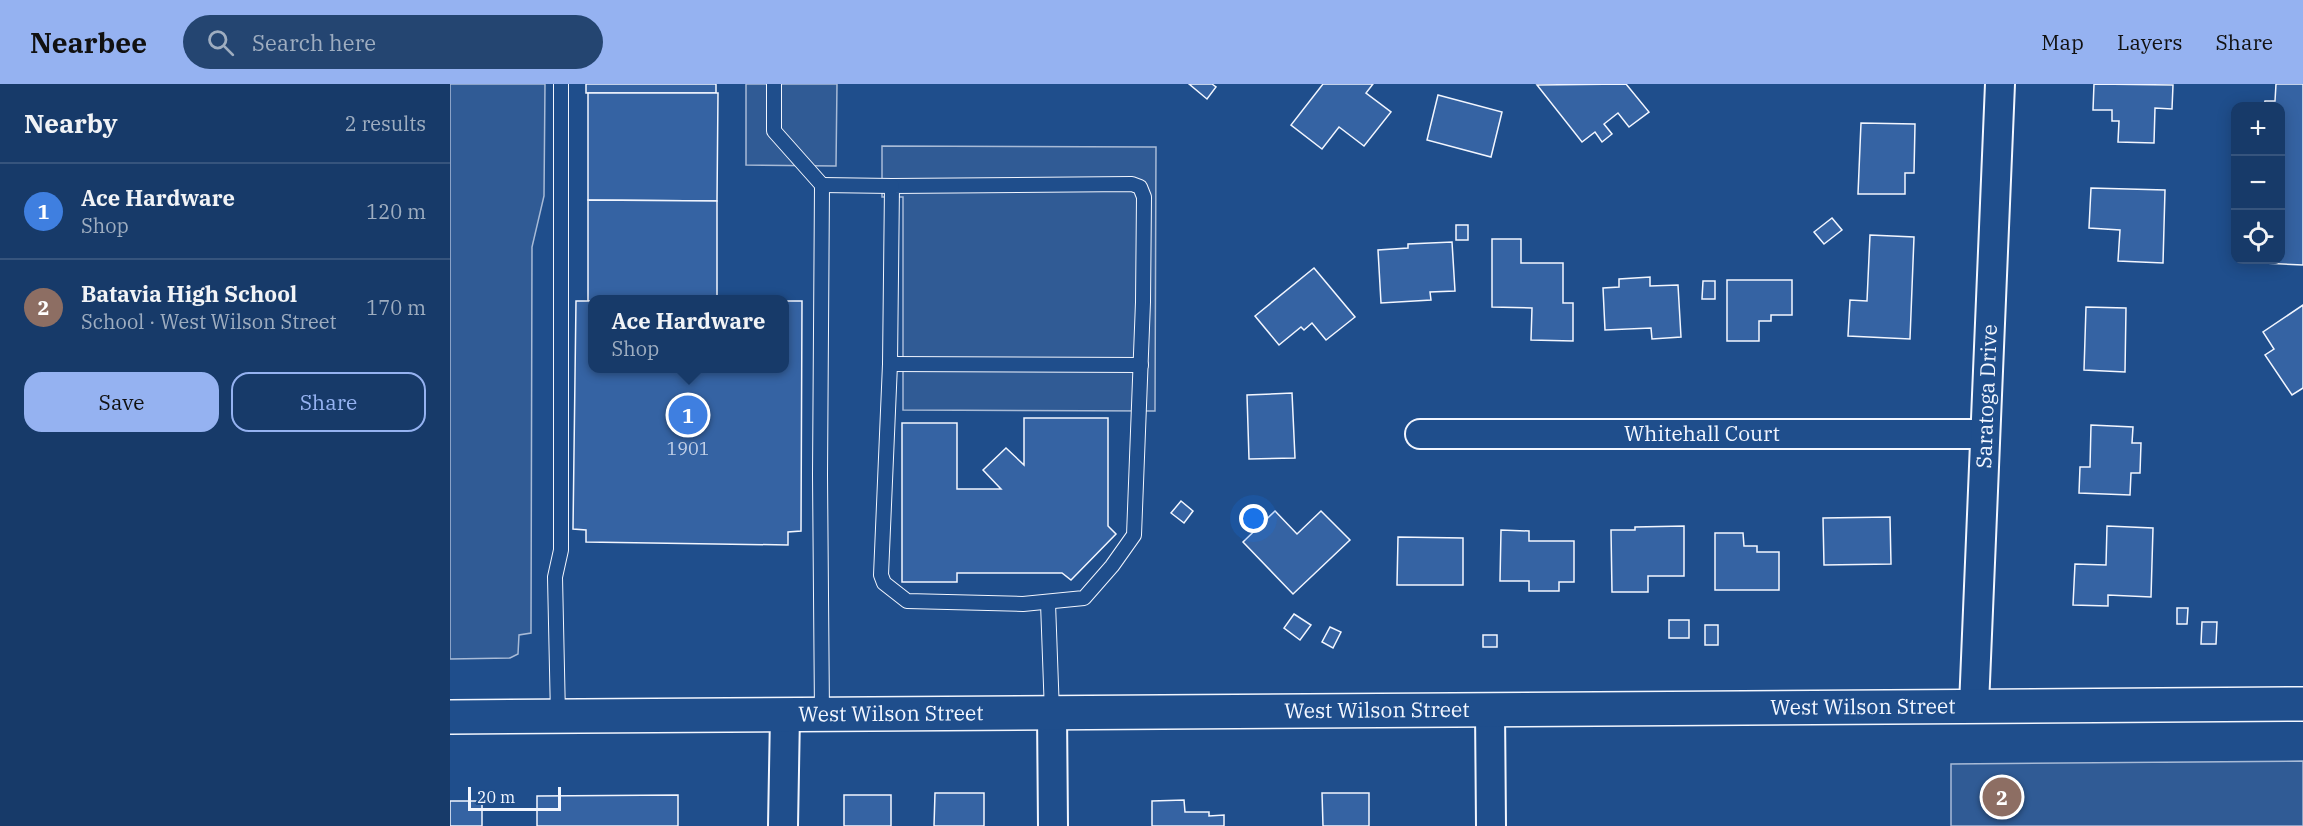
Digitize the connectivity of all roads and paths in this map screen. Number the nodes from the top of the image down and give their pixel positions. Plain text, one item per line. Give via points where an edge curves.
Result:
1 (561, 84) edge
2 (774, 84) edge
3 (2000, 84) edge
4 (822, 185) junction
5 (892, 186) junction
6 (890, 364) junction
7 (1141, 365) junction
8 (1420, 434) dead end
9 (1984, 434) junction
10 (1048, 603) junction
11 (2303, 704) edge
12 (1974, 706) junction
13 (1490, 710) junction
14 (1052, 713) junction
15 (822, 714) junction
16 (785, 715) junction
17 (450, 717) edge
18 (558, 717) junction
19 (783, 826) edge
20 (1053, 826) edge
21 (1491, 826) edge

1 - 18 lane via 561,550 555,577
2 - 4 lane via 774,131
3 - 9 street, Saratoga Drive
4 - 5 lane
4 - 15 lane
5 - 6 lane
5 - 7 lane via 1140,187 1144,197
6 - 7 lane
6 - 10 lane via 881,575 885,583 907,601
7 - 10 lane via 1134,535 1083,598
8 - 9 street, Whitehall Court
9 - 12 street, Saratoga Drive
10 - 14 lane
11 - 12 main road, West Wilson Street
12 - 13 main road, West Wilson Street
13 - 14 main road, West Wilson Street
13 - 21 street
14 - 15 main road, West Wilson Street
14 - 20 street
15 - 16 main road, West Wilson Street
16 - 18 main road, West Wilson Street
16 - 19 street
17 - 18 main road, West Wilson Street

